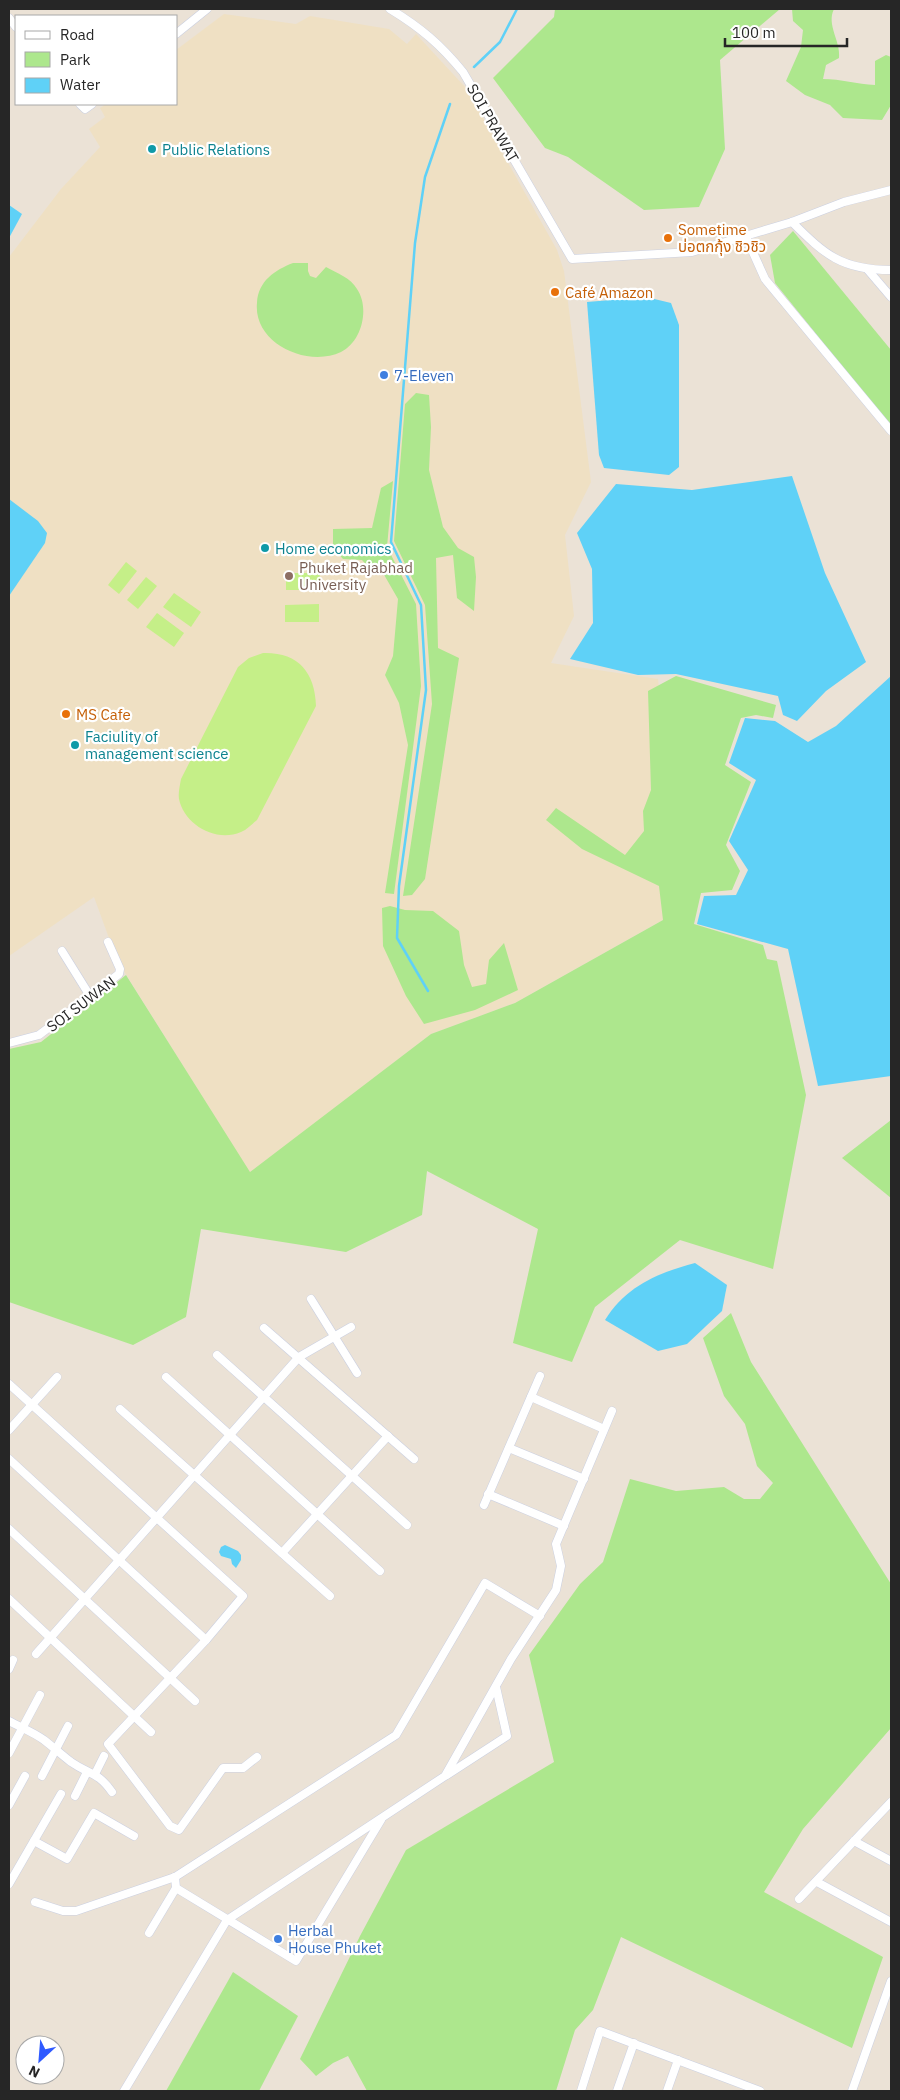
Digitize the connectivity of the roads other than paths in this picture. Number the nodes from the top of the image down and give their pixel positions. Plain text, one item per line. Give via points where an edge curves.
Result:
1 (207, 9) edge
2 (390, 9) edge
3 (178, 32) edge
4 (81, 105) edge
5 (91, 105) edge
6 (891, 190) edge
7 (792, 222) junction
8 (746, 237) junction
9 (868, 270) junction
10 (891, 270) edge
11 (891, 297) edge
12 (891, 431) edge
13 (108, 942) dead end
14 (62, 951) dead end
15 (90, 996) junction
16 (9, 1043) edge
17 (311, 1299) dead end
18 (352, 1327) dead end
19 (264, 1328) dead end
20 (335, 1337) junction
21 (217, 1355) dead end
22 (299, 1357) junction
23 (357, 1373) dead end
24 (540, 1376) dead end
25 (166, 1377) dead end
26 (57, 1378) dead end
27 (9, 1384) edge
28 (264, 1396) junction
29 (531, 1397) junction
30 (32, 1404) junction
31 (120, 1409) dead end
32 (612, 1411) dead end
33 (604, 1429) junction
34 (9, 1430) edge
35 (230, 1434) junction
36 (388, 1436) junction
37 (509, 1448) junction
38 (9, 1459) edge
39 (414, 1459) dead end
40 (195, 1475) junction
41 (352, 1475) junction
42 (584, 1479) junction
43 (488, 1494) junction
44 (484, 1505) dead end
45 (318, 1514) junction
46 (156, 1518) junction
47 (407, 1524) dead end
48 (564, 1526) junction
49 (9, 1529) edge
50 (282, 1553) junction
51 (120, 1560) junction
52 (380, 1572) dead end
53 (330, 1596) dead end
54 (9, 1599) edge
55 (85, 1599) junction
56 (540, 1616) junction
57 (50, 1637) junction
58 (206, 1640) junction
59 (36, 1654) dead end
60 (13, 1660) dead end
61 (9, 1669) edge
62 (170, 1678) junction
63 (496, 1686) junction
64 (40, 1695) dead end
65 (195, 1701) dead end
66 (135, 1716) junction
67 (9, 1721) edge
68 (68, 1726) dead end
69 (22, 1728) junction
70 (151, 1732) dead end
71 (56, 1749) junction
72 (9, 1753) edge
73 (104, 1756) dead end
74 (257, 1757) dead end
75 (91, 1773) junction
76 (25, 1776) dead end
77 (42, 1776) dead end
78 (445, 1776) junction
79 (112, 1792) dead end
80 (61, 1794) dead end
81 (75, 1796) dead end
82 (891, 1802) edge
83 (9, 1805) edge
84 (383, 1818) junction
85 (134, 1836) dead end
86 (34, 1841) junction
87 (854, 1841) junction
88 (891, 1861) edge
89 (175, 1877) junction
90 (817, 1882) junction
91 (9, 1884) edge
92 (176, 1888) junction
93 (799, 1899) dead end
94 (35, 1902) dead end
95 (227, 1920) junction
96 (891, 1922) edge
97 (149, 1933) dead end
98 (891, 1981) edge
99 (634, 2044) junction
100 (678, 2060) junction
101 (124, 2091) edge
102 (581, 2091) edge
103 (617, 2091) edge
104 (667, 2091) edge
105 (759, 2091) edge
106 (852, 2091) edge

1 - 3 street
2 - 8 street, SOI PRAWAT via 418,26 445,50 463,72 572,259 692,252
4 - 5 street via 85,110
6 - 7 street via 844,202
7 - 8 street
7 - 9 street via 817,247 839,262
8 - 12 street via 766,279
9 - 10 street
9 - 11 street
13 - 15 street, SOI SUWAN via 121,971
14 - 15 street
15 - 16 street, SOI SUWAN via 39,1035
17 - 20 street
18 - 20 street
19 - 22 street
20 - 22 street
20 - 23 street
21 - 28 street
22 - 28 street
22 - 36 street
24 - 29 street
25 - 35 street
26 - 30 street
27 - 30 street
28 - 35 street
28 - 41 street
29 - 33 street
29 - 37 street
30 - 34 street
30 - 46 street
31 - 40 street
32 - 33 street
33 - 42 street
35 - 40 street
35 - 45 street
36 - 39 street
36 - 41 street
37 - 42 street
37 - 43 street
38 - 51 street
40 - 46 street
40 - 50 street
41 - 45 street
41 - 47 street
42 - 48 street
43 - 44 street
43 - 48 street
45 - 50 street
45 - 52 street
46 - 51 street
46 - 58 street via 243,1596
48 - 56 street via 556,1544 561,1566 556,1590
49 - 55 street
50 - 53 street
51 - 55 street
51 - 58 street
54 - 57 street
55 - 57 street
55 - 62 street
56 - 63 street
56 - 89 street via 485,1583 396,1734
57 - 59 street
57 - 66 street
58 - 62 street
60 - 61 street
62 - 65 street
62 - 66 street
63 - 78 street
63 - 78 street via 506,1736
64 - 69 street
66 - 70 street
66 - 74 street via 108,1744 170,1826 179,1830 223,1768 243,1768
67 - 69 street
68 - 71 street
69 - 71 street
69 - 72 street
71 - 75 street
71 - 77 street
73 - 75 street
75 - 79 street via 104,1780
75 - 81 street
76 - 83 street
78 - 84 street
80 - 86 street
82 - 87 street
84 - 95 street
84 - 95 street via 296,1961
85 - 86 street via 94,1813 67,1859
86 - 91 street
87 - 88 street
87 - 90 street
89 - 92 street
89 - 94 street via 76,1911 63,1912
90 - 93 street
90 - 96 street
92 - 95 street
92 - 97 street
95 - 101 street
98 - 106 street
99 - 100 street
99 - 102 street via 600,2031
99 - 103 street
100 - 104 street
100 - 105 street

